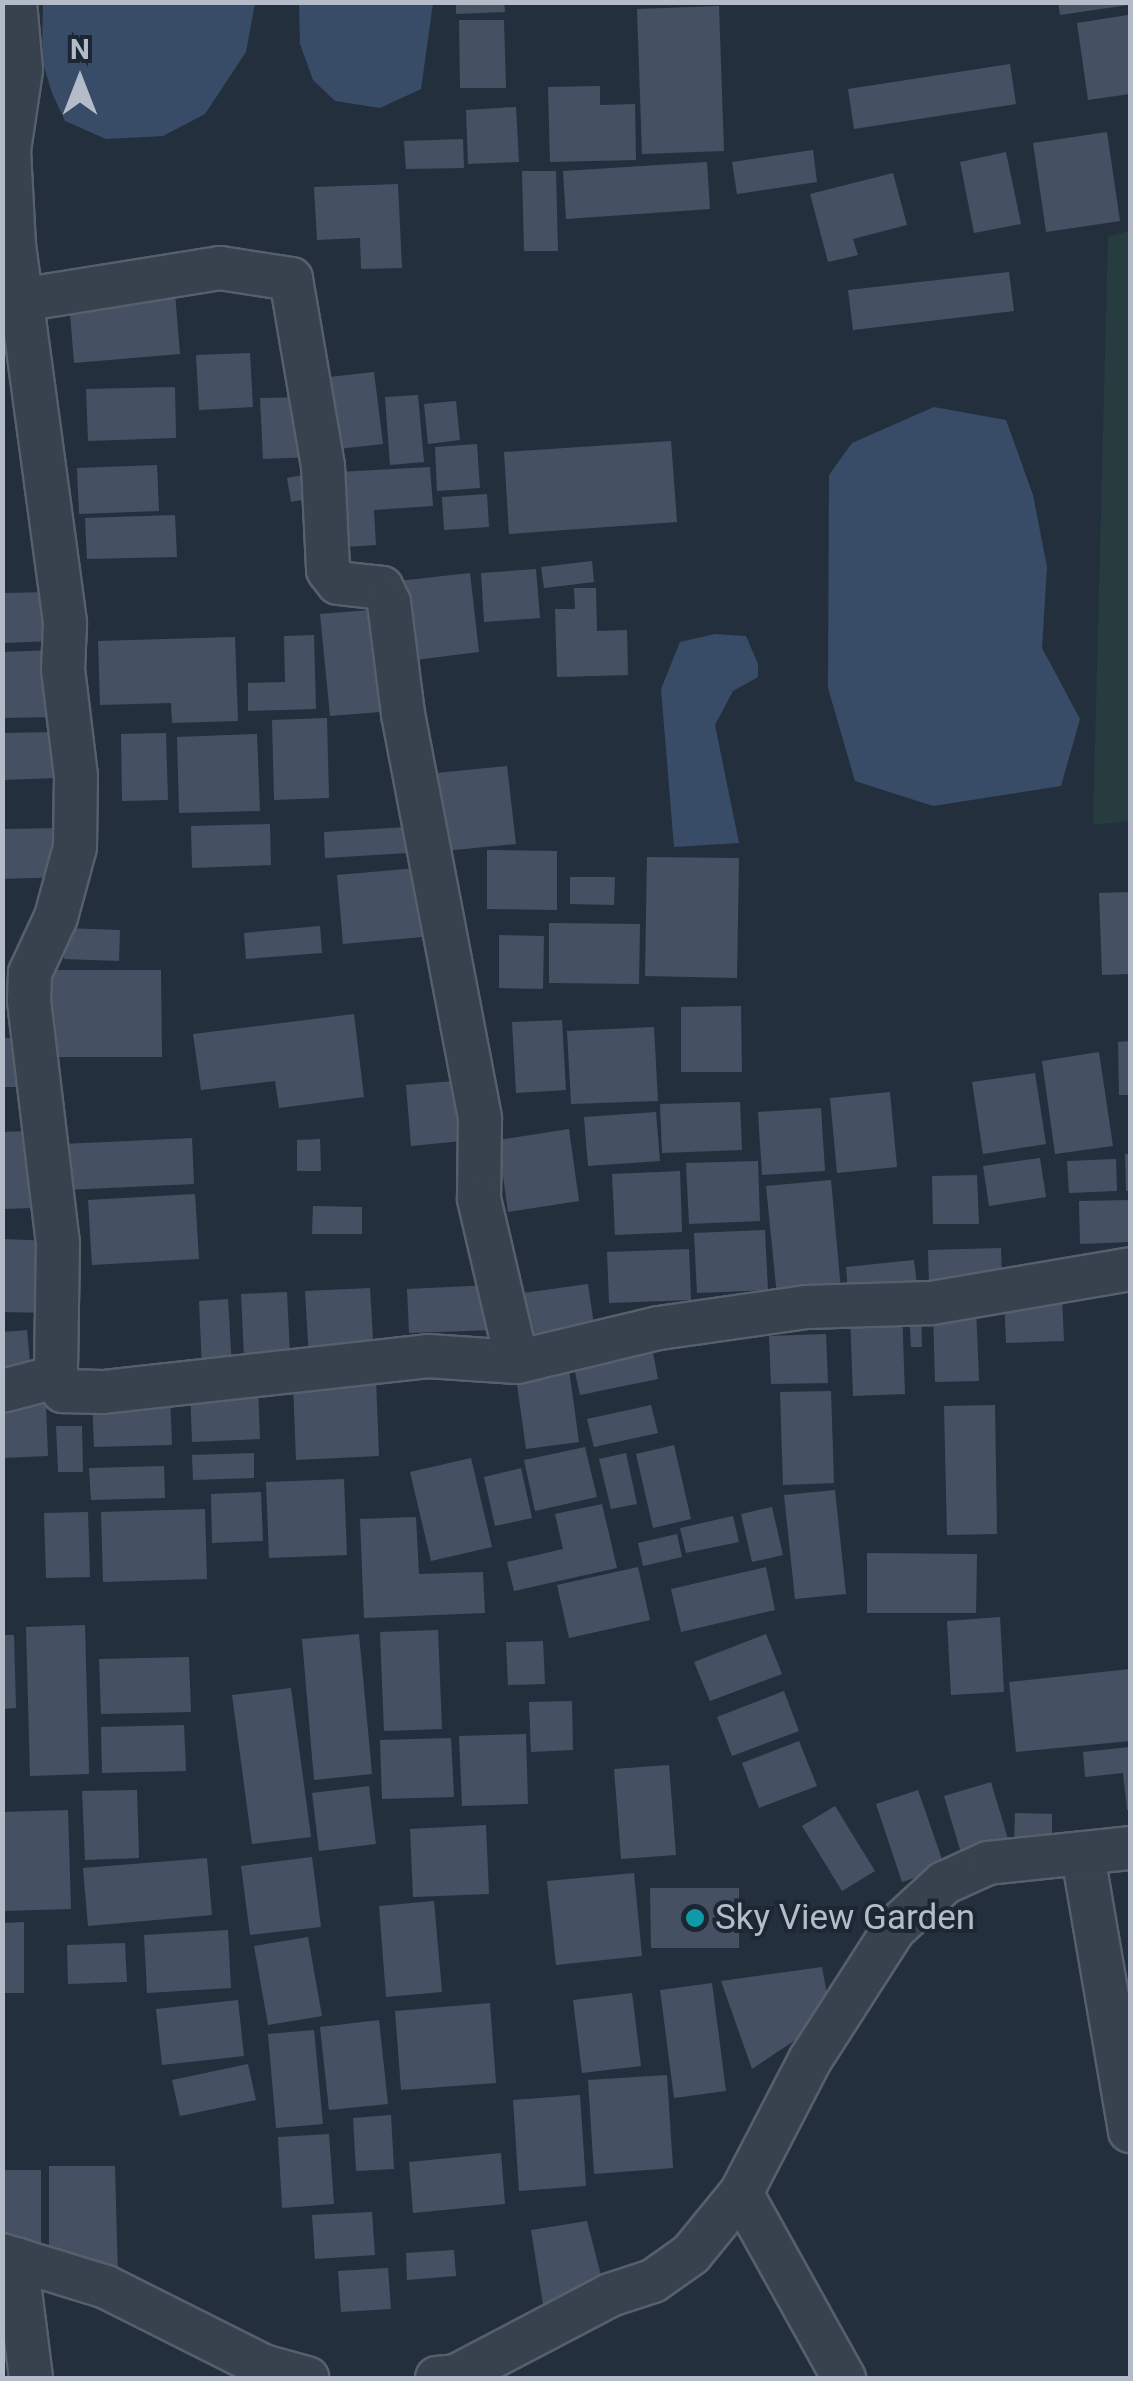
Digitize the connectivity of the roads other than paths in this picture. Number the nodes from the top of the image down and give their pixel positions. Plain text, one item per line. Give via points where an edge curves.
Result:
1 (15, 2) edge
2 (12, 300) edge
3 (1130, 1269) edge
4 (517, 1362) junction
5 (56, 1377) junction
6 (2, 1391) edge
7 (1130, 1848) edge
8 (1082, 1856) junction
9 (1130, 2130) edge
10 (741, 2192) junction
11 (9, 2257) edge
12 (31, 2378) edge
13 (307, 2378) edge
14 (437, 2378) edge
15 (844, 2378) edge

1 - 2 street via 21,70 10,150
2 - 4 street via 220,268 291,280 323,466 328,570 338,583 382,588 390,603 403,714 480,1119 479,1199
2 - 5 street via 65,624 63,669 76,776 75,847 56,917 30,973 29,1001 58,1243
3 - 4 street via 1088,1271 932,1303 807,1307 659,1328
4 - 5 street via 428,1356 103,1392 63,1391
5 - 6 street
7 - 8 street
8 - 9 street
8 - 10 street via 988,1864 944,1883 894,1930 810,2060
10 - 14 street via 690,2254 653,2281 610,2295 456,2376
10 - 15 street
11 - 12 street
11 - 13 street via 106,2288 262,2366

